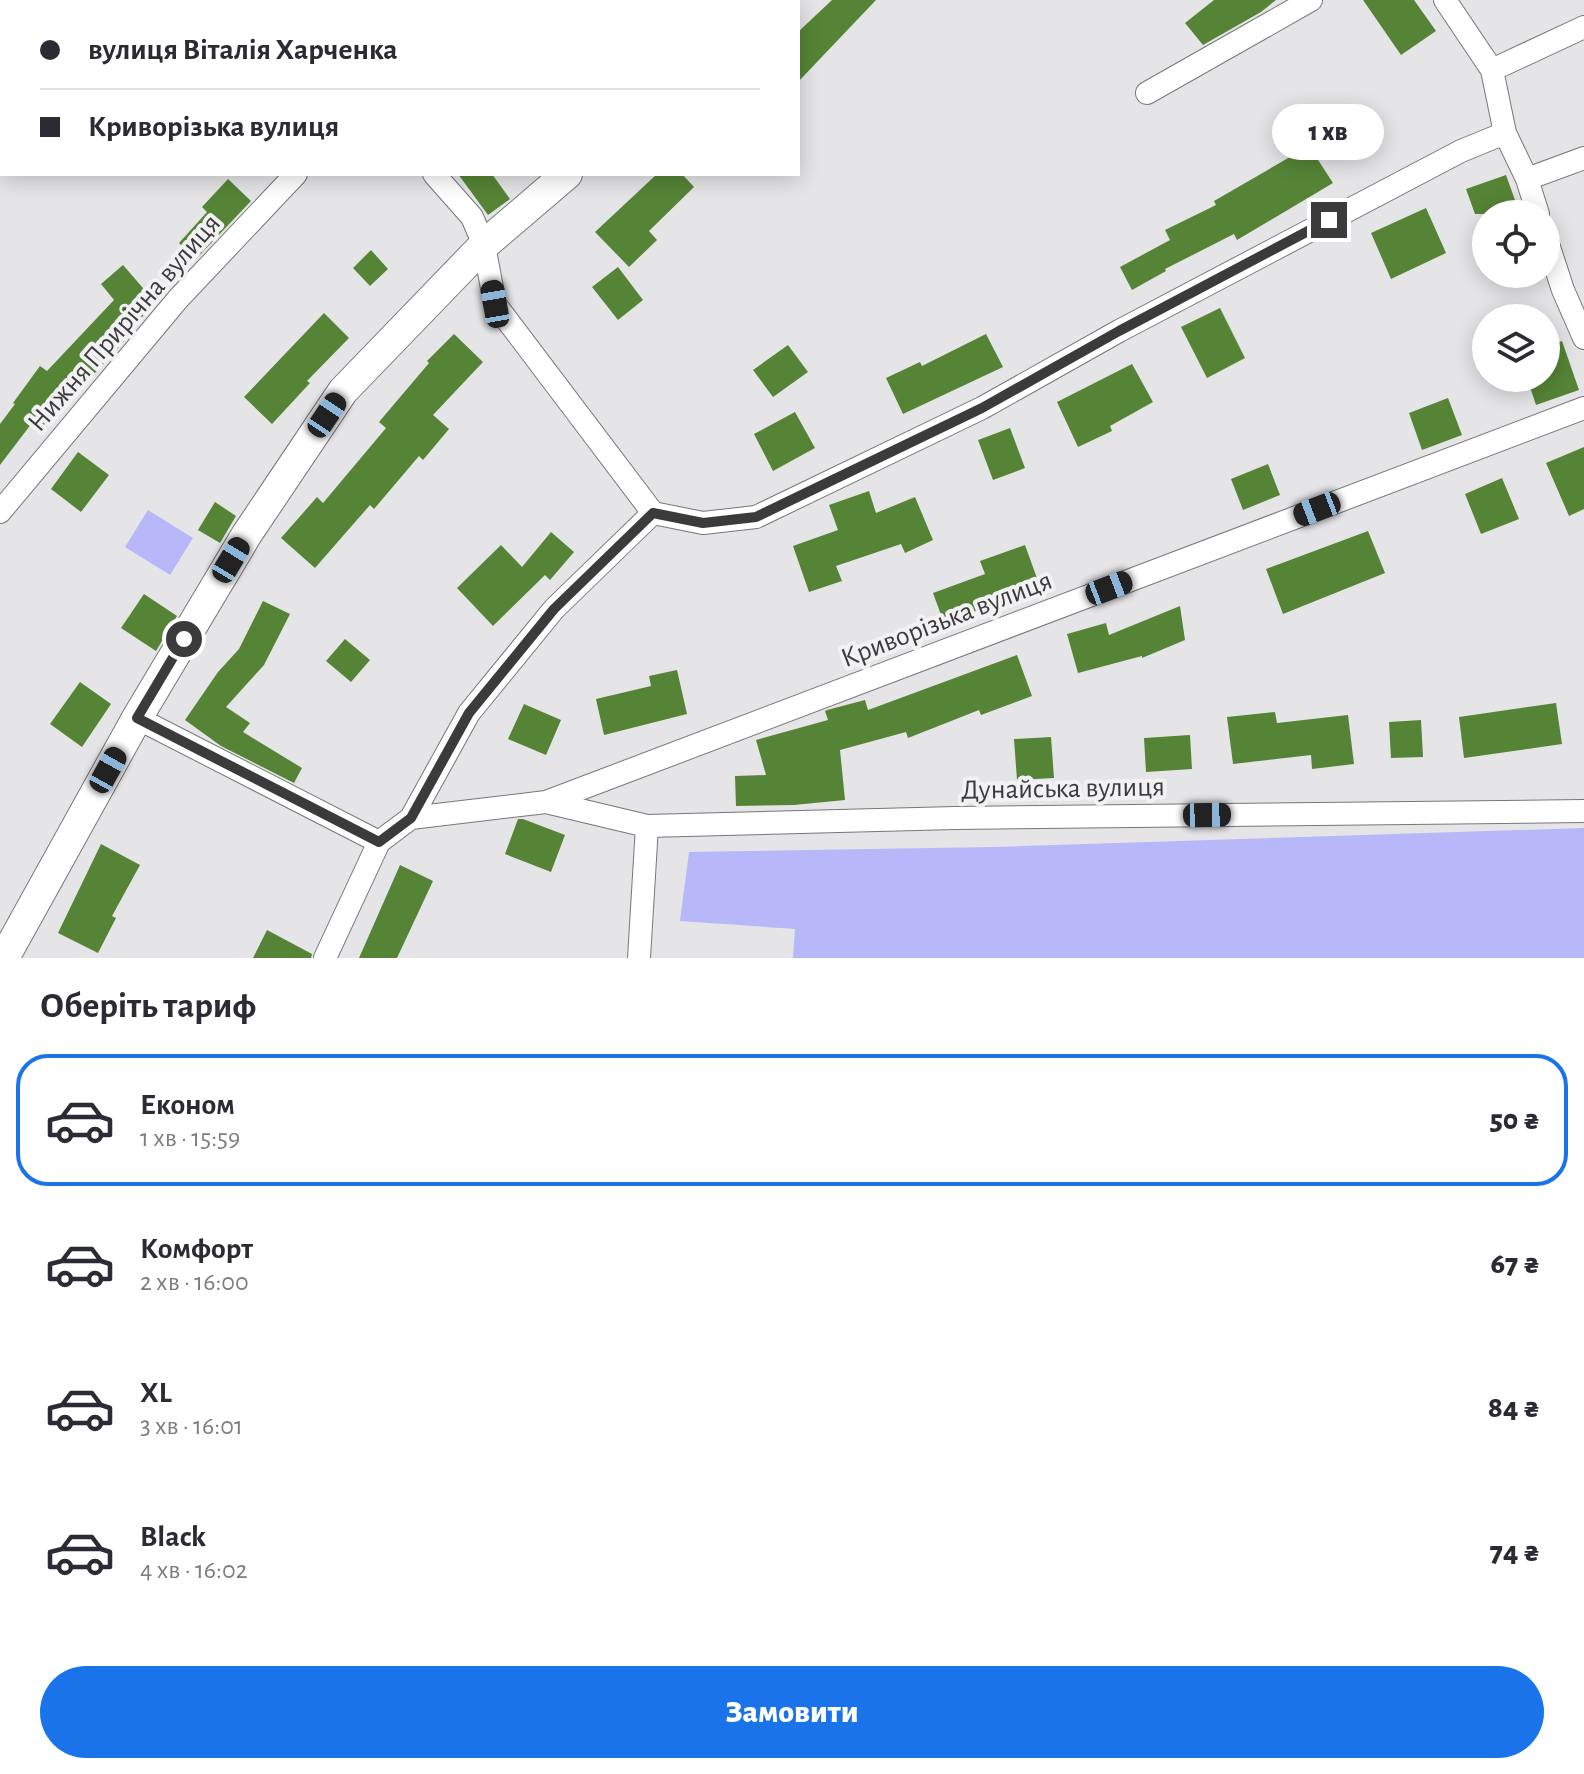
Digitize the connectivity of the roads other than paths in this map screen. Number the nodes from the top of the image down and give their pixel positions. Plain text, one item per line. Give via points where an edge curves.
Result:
1 (1311, 0) edge
2 (1445, 0) edge
3 (1584, 27) edge
4 (1492, 70) junction
5 (1147, 93) dead end
6 (1505, 133) junction
7 (1584, 158) edge
8 (294, 176) edge
9 (436, 176) edge
10 (565, 176) edge
11 (1527, 179) junction
12 (1534, 200) edge
13 (484, 245) junction
14 (1560, 281) edge
15 (1584, 338) edge
16 (1584, 408) edge
17 (0, 512) edge
18 (653, 513) junction
19 (137, 718) junction
20 (546, 802) junction
21 (1584, 811) edge
22 (411, 818) junction
23 (647, 826) junction
24 (379, 842) junction
25 (4, 958) edge
26 (325, 958) edge
27 (639, 958) edge

1 - 5 street
2 - 4 street
3 - 4 street
4 - 6 street
6 - 11 street
6 - 18 street via 1461,151 982,408 756,517 703,523
7 - 11 street
8 - 17 street, Нижня Прирічна вулиця via 178,299
9 - 13 street via 472,217
10 - 13 street
11 - 12 street
13 - 18 street via 495,304
13 - 19 street via 343,391 247,534
14 - 15 street
16 - 20 street, Криворізька вулиця
18 - 22 street via 554,609 469,713
19 - 24 street
19 - 25 street
20 - 22 street, Криворізька вулиця
20 - 23 street, Дунайська вулиця
21 - 23 street, Дунайська вулиця
22 - 24 street
23 - 27 street
24 - 26 street

